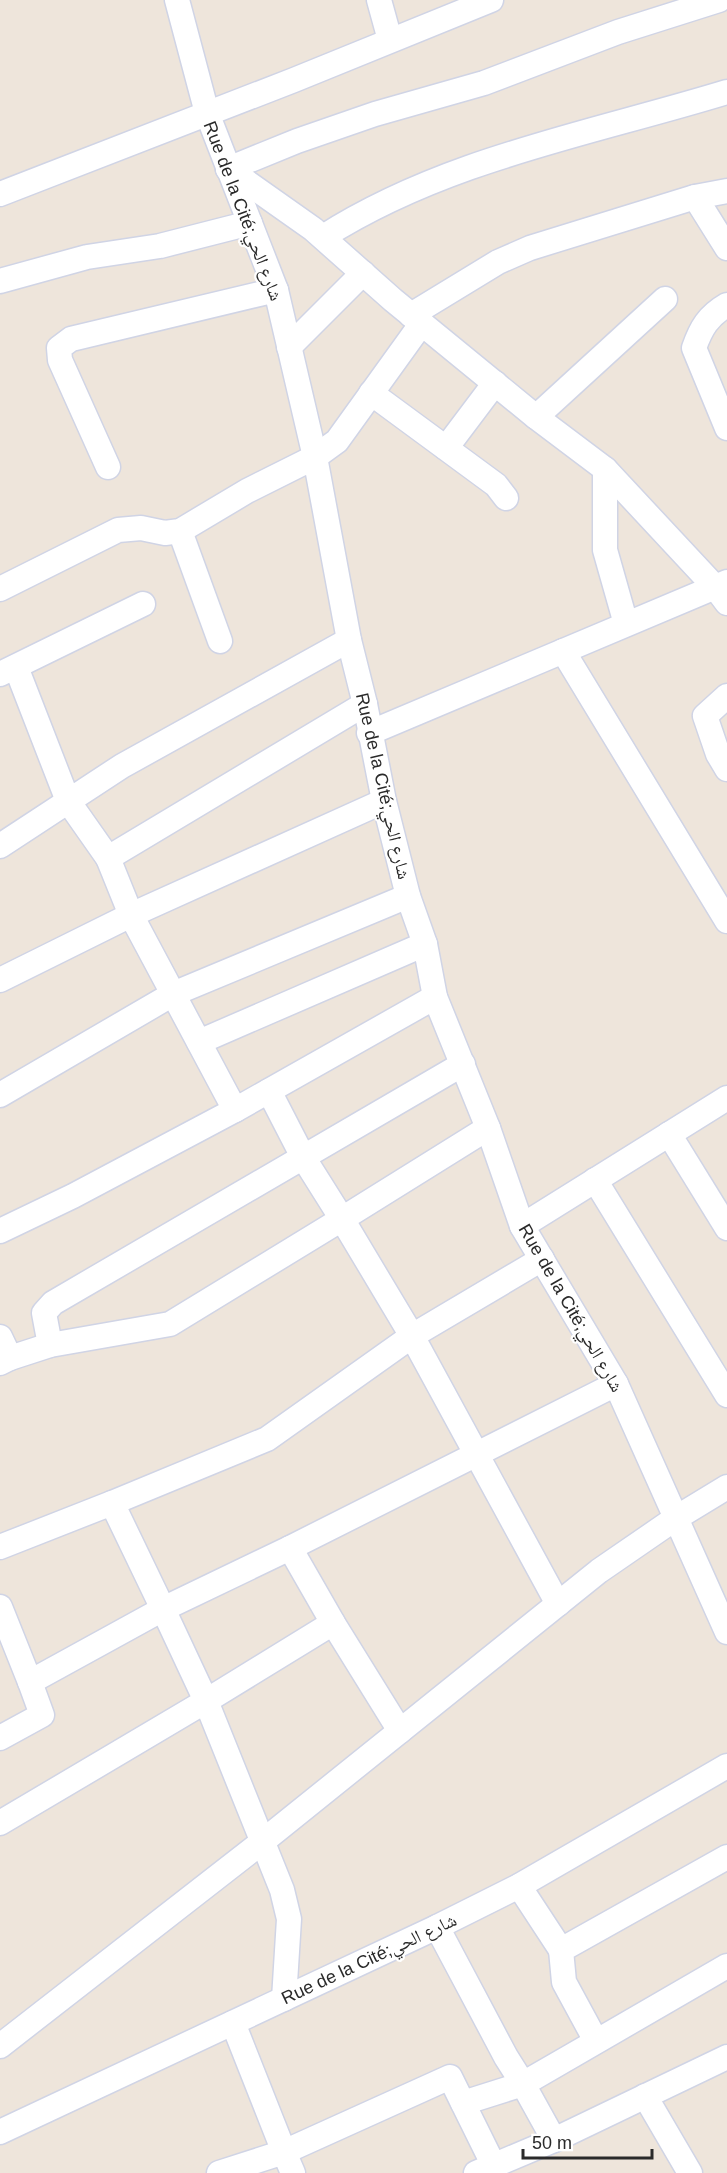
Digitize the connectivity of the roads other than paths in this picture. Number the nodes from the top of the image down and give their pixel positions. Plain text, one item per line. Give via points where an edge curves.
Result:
1 (177, 0) edge
2 (379, 0) edge
3 (491, 0) edge
4 (719, 0) edge
5 (390, 40) junction
6 (727, 92) edge
7 (207, 113) junction
8 (228, 169) junction
9 (727, 191) edge
10 (0, 194) edge
11 (695, 197) junction
12 (250, 224) junction
13 (323, 237) junction
14 (727, 248) edge
15 (363, 273) junction
16 (0, 281) edge
17 (276, 290) junction
18 (665, 299) dead end
19 (727, 305) edge
20 (417, 319) junction
21 (289, 347) junction
22 (495, 383) junction
23 (371, 393) junction
24 (536, 417) junction
25 (727, 428) edge
26 (446, 448) junction
27 (315, 457) junction
28 (108, 467) dead end
29 (605, 469) junction
30 (506, 498) dead end
31 (180, 531) junction
32 (0, 589) edge
33 (723, 590) edge
34 (143, 604) dead end
35 (626, 624) junction
36 (349, 640) junction
37 (220, 641) dead end
38 (562, 651) junction
39 (8, 670) edge
40 (727, 696) edge
41 (364, 704) junction
42 (369, 733) junction
43 (727, 769) edge
44 (68, 801) junction
45 (384, 801) junction
46 (0, 846) edge
47 (108, 858) junction
48 (408, 896) junction
49 (131, 915) junction
50 (727, 921) edge
51 (424, 944) junction
52 (0, 980) edge
53 (173, 994) junction
54 (435, 997) junction
55 (199, 1042) junction
56 (463, 1064) junction
57 (269, 1091) junction
58 (0, 1095) edge
59 (727, 1098) edge
60 (235, 1110) junction
61 (488, 1128) junction
62 (669, 1134) junction
63 (303, 1157) junction
64 (595, 1180) junction
65 (342, 1219) junction
66 (522, 1226) junction
67 (727, 1228) edge
68 (0, 1231) edge
69 (542, 1259) junction
70 (412, 1336) junction
71 (50, 1345) junction
72 (3, 1353) edge
73 (616, 1384) junction
74 (727, 1395) edge
75 (475, 1453) junction
76 (727, 1487) edge
77 (112, 1503) junction
78 (676, 1518) junction
79 (0, 1547) edge
80 (291, 1548) junction
81 (718, 1586) edge
82 (558, 1604) junction
83 (0, 1607) edge
84 (163, 1609) junction
85 (333, 1623) junction
86 (727, 1632) edge
87 (30, 1682) junction
88 (206, 1701) junction
89 (400, 1731) junction
90 (0, 1738) edge
91 (727, 1766) edge
92 (0, 1823) edge
93 (262, 1842) junction
94 (727, 1857) edge
95 (519, 1886) junction
96 (436, 1928) junction
97 (561, 1950) junction
98 (727, 1966) edge
99 (284, 1999) junction
100 (232, 2024) junction
101 (596, 2041) junction
102 (0, 2046) edge
103 (727, 2057) edge
104 (523, 2084) junction
105 (645, 2096) junction
106 (463, 2103) junction
107 (0, 2132) edge
108 (554, 2140) junction
109 (288, 2162) edge
110 (485, 2169) edge
111 (219, 2173) edge
112 (690, 2173) edge

1 - 7 street
2 - 5 street
3 - 5 street
4 - 8 street via 618,32 484,83 375,114
5 - 7 street
6 - 13 street via 444,176 358,215
7 - 8 street, Rue de la Cité;شارع الحي
7 - 10 street, Rue de la Cité;شارع الحي
8 - 12 street, Rue de la Cité;شارع الحي
8 - 13 street
9 - 11 street
11 - 14 street
11 - 20 street via 530,248 498,262
12 - 16 street via 160,246 87,256
12 - 17 street, Rue de la Cité;شارع الحي
13 - 15 street
15 - 20 street
15 - 21 street
17 - 21 street, Rue de la Cité;شارع الحي
17 - 28 street via 72,339 59,348 60,360
18 - 24 street
19 - 25 street via 702,326 694,348
20 - 22 street
20 - 23 street
21 - 27 street, Rue de la Cité;شارع الحي
22 - 24 street
22 - 26 street
23 - 26 street
23 - 27 street via 337,441
24 - 29 street
26 - 30 street via 496,485
27 - 31 street
27 - 36 street, Rue de la Cité;شارع الحي
29 - 33 street
29 - 35 street via 605,550
31 - 32 street via 118,531
31 - 37 street
33 - 35 street
34 - 39 street
35 - 38 street
36 - 41 street, Rue de la Cité;شارع الحي
36 - 44 street via 122,766
38 - 42 street
38 - 50 street
39 - 44 street
40 - 43 street via 705,716
41 - 42 street, Rue de la Cité;شارع الحي
41 - 47 street
42 - 45 street, Rue de la Cité;شارع الحي
44 - 46 street
44 - 47 street
45 - 48 street, Rue de la Cité;شارع الحي
45 - 49 street
47 - 49 street
48 - 51 street, Rue de la Cité;شارع الحي
48 - 53 street
49 - 52 street
49 - 53 street
51 - 54 street, Rue de la Cité;شارع الحي
51 - 55 street
53 - 55 street
53 - 58 street
54 - 56 street, Rue de la Cité;شارع الحي
54 - 57 street
55 - 60 street
56 - 61 street, Rue de la Cité;شارع الحي
56 - 63 street
57 - 60 street
57 - 63 street
59 - 62 street
60 - 68 street via 73,1197
61 - 65 street
61 - 66 street, Rue de la Cité;شارع الحي
62 - 64 street
62 - 67 street
63 - 65 street
63 - 71 street via 53,1303 44,1313
64 - 66 street
64 - 74 street
65 - 70 street
65 - 71 street via 170,1324
66 - 69 street, Rue de la Cité;شارع الحي
69 - 70 street
69 - 73 street, Rue de la Cité;شارع الحي
70 - 75 street
70 - 77 street via 267,1439
71 - 72 street
73 - 75 street
73 - 78 street, Rue de la Cité;شارع الحي
75 - 80 street
75 - 82 street
76 - 78 street
77 - 79 street
77 - 84 street
78 - 81 street, Rue de la Cité;شارع الحي
78 - 82 street via 598,1571
80 - 84 street
80 - 85 street
81 - 86 street, Rue de la Cité;شارع الحي
82 - 89 street
83 - 87 street
84 - 87 street
84 - 88 street
85 - 88 street
85 - 89 street
87 - 90 street via 42,1715
88 - 92 street
88 - 93 street
89 - 93 street
91 - 95 street, Rue de la Cité;شارع الحي
93 - 99 street via 289,1919
93 - 102 street
94 - 97 street
95 - 96 street, Rue de la Cité;شارع الحي
95 - 97 street
96 - 99 street, Rue de la Cité;شارع الحي
96 - 104 street
97 - 101 street via 564,1982
98 - 101 street
99 - 100 street, Rue de la Cité;شارع الحي
100 - 107 street, Rue de la Cité;شارع الحي
100 - 109 street
101 - 104 street
103 - 105 street
104 - 106 street
104 - 108 street
105 - 108 street
105 - 112 street
106 - 109 street via 450,2077
106 - 110 street
108 - 110 street
109 - 111 street

